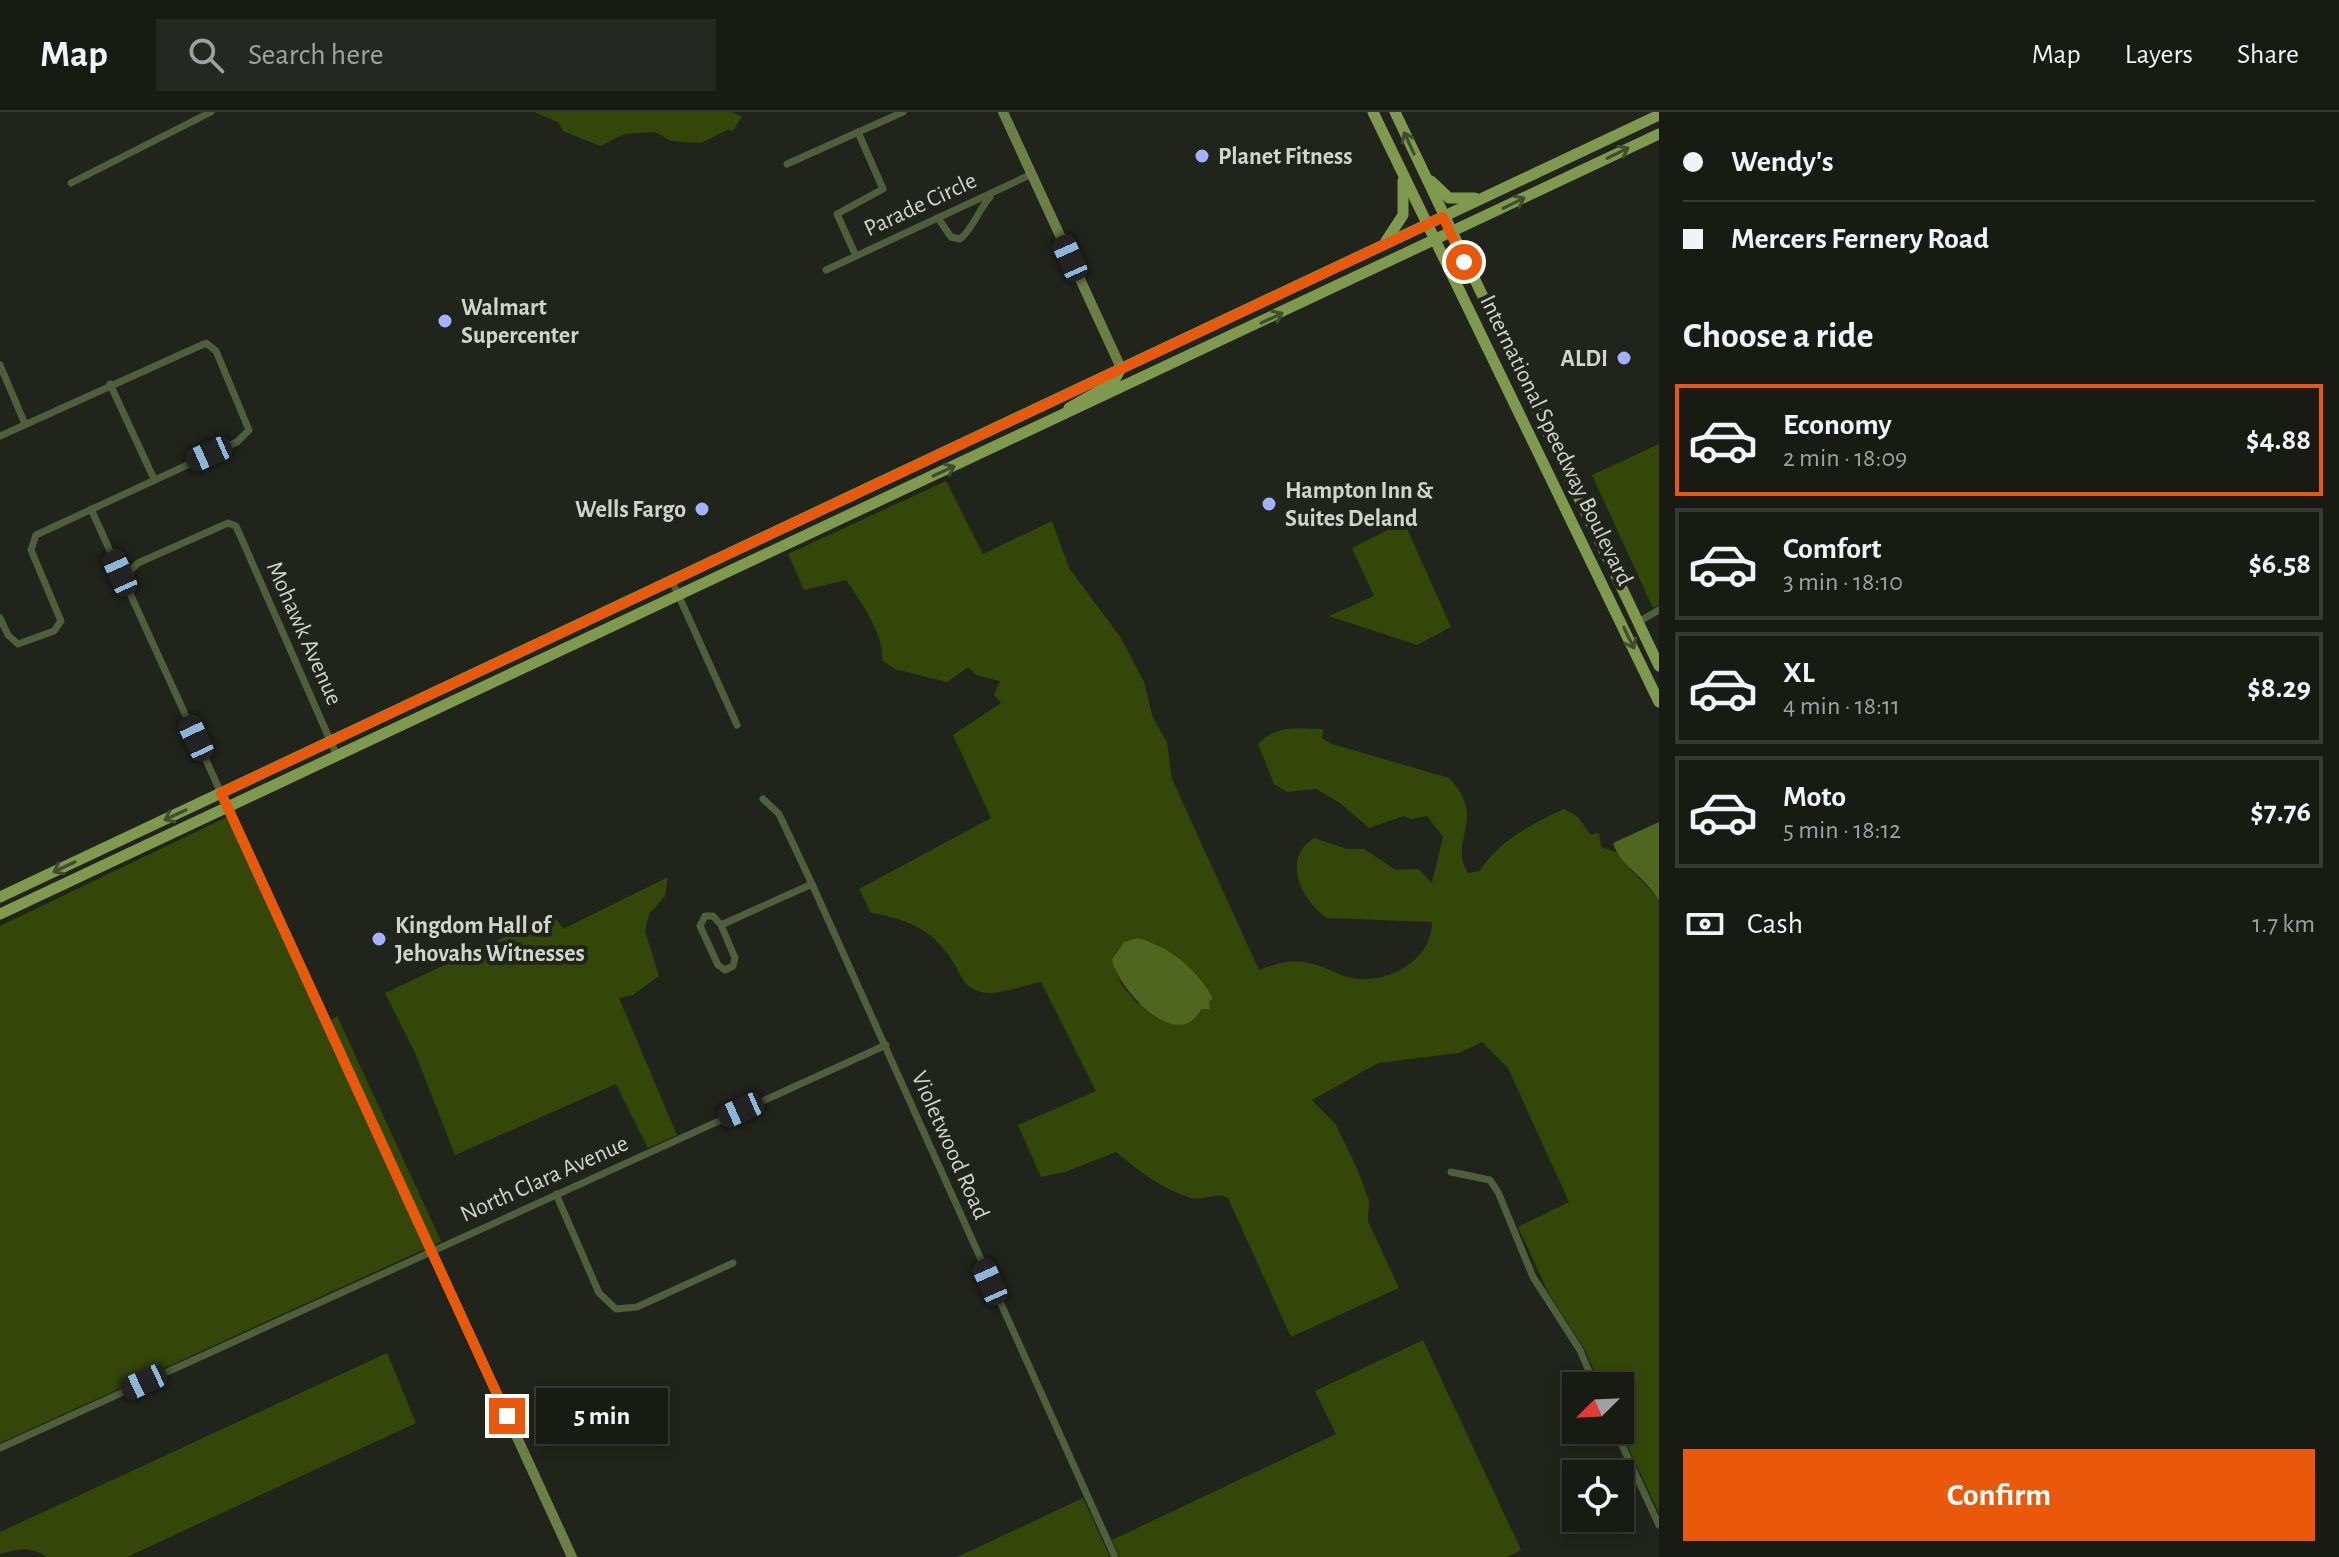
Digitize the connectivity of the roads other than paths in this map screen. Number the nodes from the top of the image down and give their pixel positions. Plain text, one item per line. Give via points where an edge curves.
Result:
1 (211, 112) edge
2 (903, 112) edge
3 (1003, 112) edge
4 (1373, 112) edge
5 (1395, 112) edge
6 (1659, 115) edge
7 (858, 132) junction
8 (1659, 134) edge
9 (1570, 156) junction
10 (787, 164) dead end
11 (1402, 172) junction
12 (1424, 173) junction
13 (1578, 173) junction
14 (1032, 174) junction
15 (71, 183) dead end
16 (995, 192) junction
17 (1483, 197) junction
18 (1443, 217) junction
19 (938, 218) junction
20 (1428, 224) junction
21 (1451, 233) junction
22 (1435, 241) junction
23 (1381, 246) junction
24 (856, 256) junction
25 (826, 270) dead end
26 (1483, 302) junction
27 (1468, 309) junction
28 (1236, 314) junction
29 (1210, 347) junction
30 (1141, 358) junction
31 (0, 365) edge
32 (1121, 368) junction
33 (1523, 383) junction
34 (110, 384) junction
35 (1125, 387) junction
36 (1511, 396) junction
37 (1053, 421) junction
38 (25, 424) junction
39 (0, 436) edge
40 (922, 464) junction
41 (1562, 464) junction
42 (1545, 467) junction
43 (897, 475) junction
44 (154, 479) junction
45 (907, 488) junction
46 (873, 504) junction
47 (91, 509) junction
48 (1610, 564) junction
49 (1596, 571) junction
50 (672, 581) junction
51 (128, 583) junction
52 (678, 595) junction
53 (1659, 610) edge
54 (0, 618) edge
55 (1638, 622) junction
56 (1659, 666) edge
57 (1655, 682) edge
58 (441, 690) junction
59 (1659, 702) edge
60 (448, 704) junction
61 (737, 725) dead end
62 (331, 741) junction
63 (337, 756) junction
64 (221, 793) junction
65 (763, 799) dead end
66 (228, 807) junction
67 (108, 846) junction
68 (115, 861) junction
69 (812, 884) junction
70 (0, 897) edge
71 (1, 911) edge
72 (721, 925) junction
73 (886, 1045) junction
74 (1451, 1172) dead end
75 (556, 1194) junction
76 (431, 1250) junction
77 (733, 1263) dead end
78 (1589, 1372) edge
79 (1621, 1444) edge
80 (0, 1448) edge
81 (1659, 1525) edge
82 (572, 1557) edge
83 (1115, 1557) edge

1 - 15 street
2 - 7 street
3 - 14 street
4 - 11 main road, International Speedway Boulevard
12 -> 5 main road, International Speedway Boulevard
6 - 9 main road
7 - 10 street
7 - 24 street via 883,189 837,214
13 -> 8 main road
9 - 13 street
9 - 17 main road
11 - 20 main road, International Speedway Boulevard
11 - 23 main road via 1403,215
12 - 17 main road via 1449,198
12 - 18 main road, International Speedway Boulevard
21 -> 13 main road
14 - 16 street, Parade Circle
14 - 32 street
16 - 19 street, Parade Circle
16 - 19 street via 960,239 951,237
17 - 18 main road
18 - 20 main road
18 - 21 main road, International Speedway Boulevard
19 - 24 street, Parade Circle
20 - 22 main road, International Speedway Boulevard
20 - 23 main road
21 - 22 main road
21 - 26 main road, International Speedway Boulevard
22 - 27 main road, International Speedway Boulevard
29 -> 22 main road
23 - 28 main road
24 - 25 street, Parade Circle
26 - 27 main road
26 - 33 main road, International Speedway Boulevard
27 - 36 main road, International Speedway Boulevard
28 - 29 main road
28 - 30 main road
29 - 35 main road
30 - 32 main road
30 - 35 main road
31 - 38 street
32 - 37 main road via 1113,383
32 - 40 main road
33 - 36 main road
33 - 41 main road, International Speedway Boulevard
34 - 38 street
34 - 44 street
34 - 44 street via 206,343 216,351 249,422 249,430 237,442
35 - 37 main road
36 - 42 main road, International Speedway Boulevard
45 -> 37 main road
38 - 39 street
40 - 43 main road
40 - 45 main road
41 - 42 main road
41 - 48 main road, International Speedway Boulevard
42 - 49 main road, International Speedway Boulevard
43 - 46 main road via 891,489
43 - 50 main road
44 - 47 street
45 - 46 main road
46 - 52 main road
47 - 51 street
47 - 54 street via 31,542 60,614 58,626 18,644
48 - 49 main road
48 - 55 main road, International Speedway Boulevard
49 -> 57 main road, International Speedway Boulevard
50 - 52 street
50 - 58 main road
51 - 62 street, Mohawk Avenue via 138,563 228,523 236,526
51 - 64 street
52 - 60 main road
52 - 61 street
53 - 55 street
55 - 56 main road, International Speedway Boulevard
57 - 59 main road, International Speedway Boulevard
58 - 60 street
58 - 62 main road
60 - 63 main road
62 - 63 street, Mohawk Avenue
62 - 64 main road
63 - 66 main road
64 - 66 street
64 -> 67 main road
65 - 69 street, Violetwood Road via 779,814
66 - 68 main road
66 - 76 street
67 - 68 street
67 -> 70 main road
68 - 71 main road
69 - 72 street
69 - 73 street, Violetwood Road
72 - 72 street via 735,958 725,970 700,926 705,916
73 - 75 street, North Clara Avenue
73 - 83 street, Violetwood Road
74 - 78 street via 1490,1180 1533,1277
75 - 76 street, North Clara Avenue
75 - 77 street via 599,1293 616,1309 637,1307
76 - 80 street, North Clara Avenue
76 - 82 street
79 - 81 street

